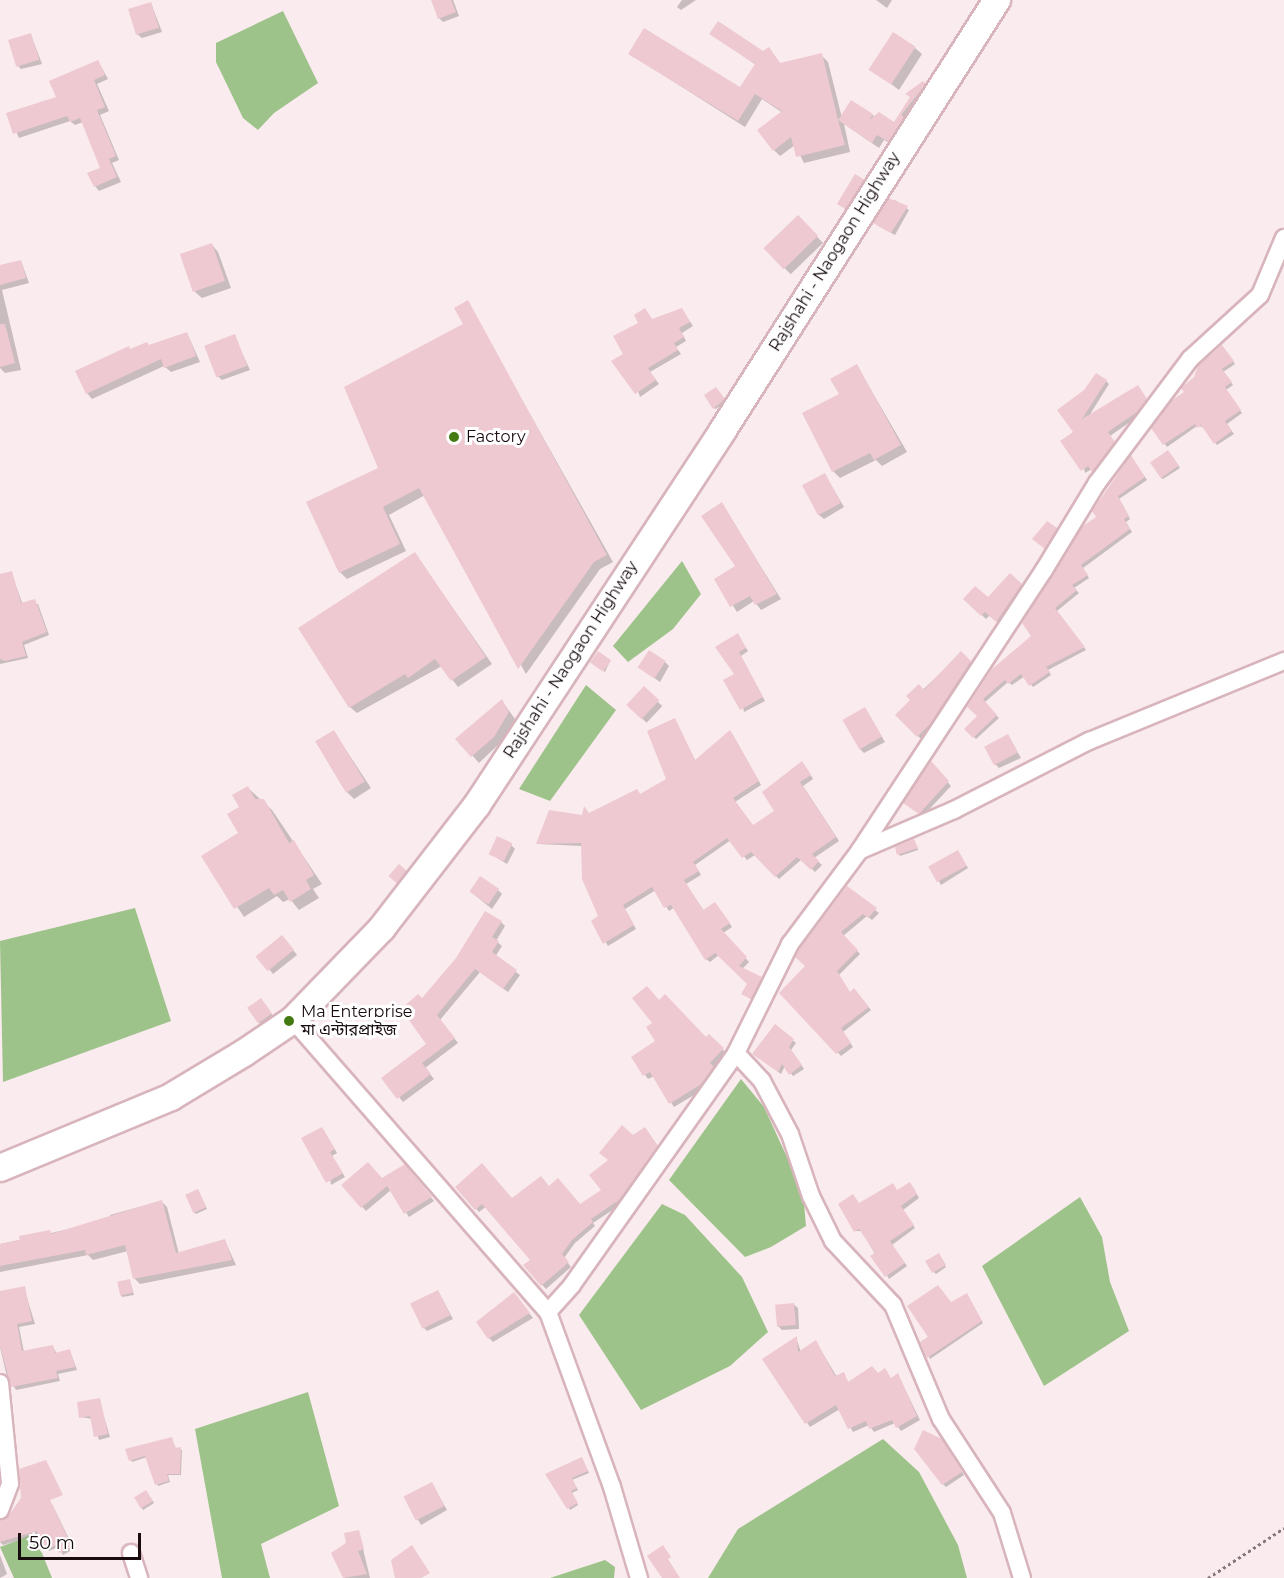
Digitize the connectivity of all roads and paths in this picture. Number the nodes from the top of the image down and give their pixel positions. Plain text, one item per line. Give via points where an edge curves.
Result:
1 (997, 0) edge
2 (1284, 238) edge
3 (1284, 661) edge
4 (860, 850) junction
5 (293, 1020) junction
6 (736, 1053) junction
7 (0, 1168) edge
8 (548, 1312) junction
9 (0, 1383) edge
10 (0, 1510) edge
11 (1284, 1528) edge
12 (131, 1553) dead end
13 (139, 1578) edge
14 (639, 1578) edge
15 (1022, 1578) edge
16 (1208, 1578) edge

1 - 5 main road, Rajshahi - Naogaon Highway via 477,805 382,928
2 - 4 street via 1260,295 1190,359 1097,483
3 - 4 street via 1089,741 954,810
4 - 6 street via 790,944
5 - 7 main road, Rajshahi - Naogaon Highway via 171,1097
5 - 8 street
6 - 8 street via 572,1285
6 - 15 street via 762,1081 779,1113 833,1241 893,1305 941,1419 1002,1513
8 - 14 street via 612,1487
9 - 10 street via 10,1484
11 - 16 path
12 - 13 street

